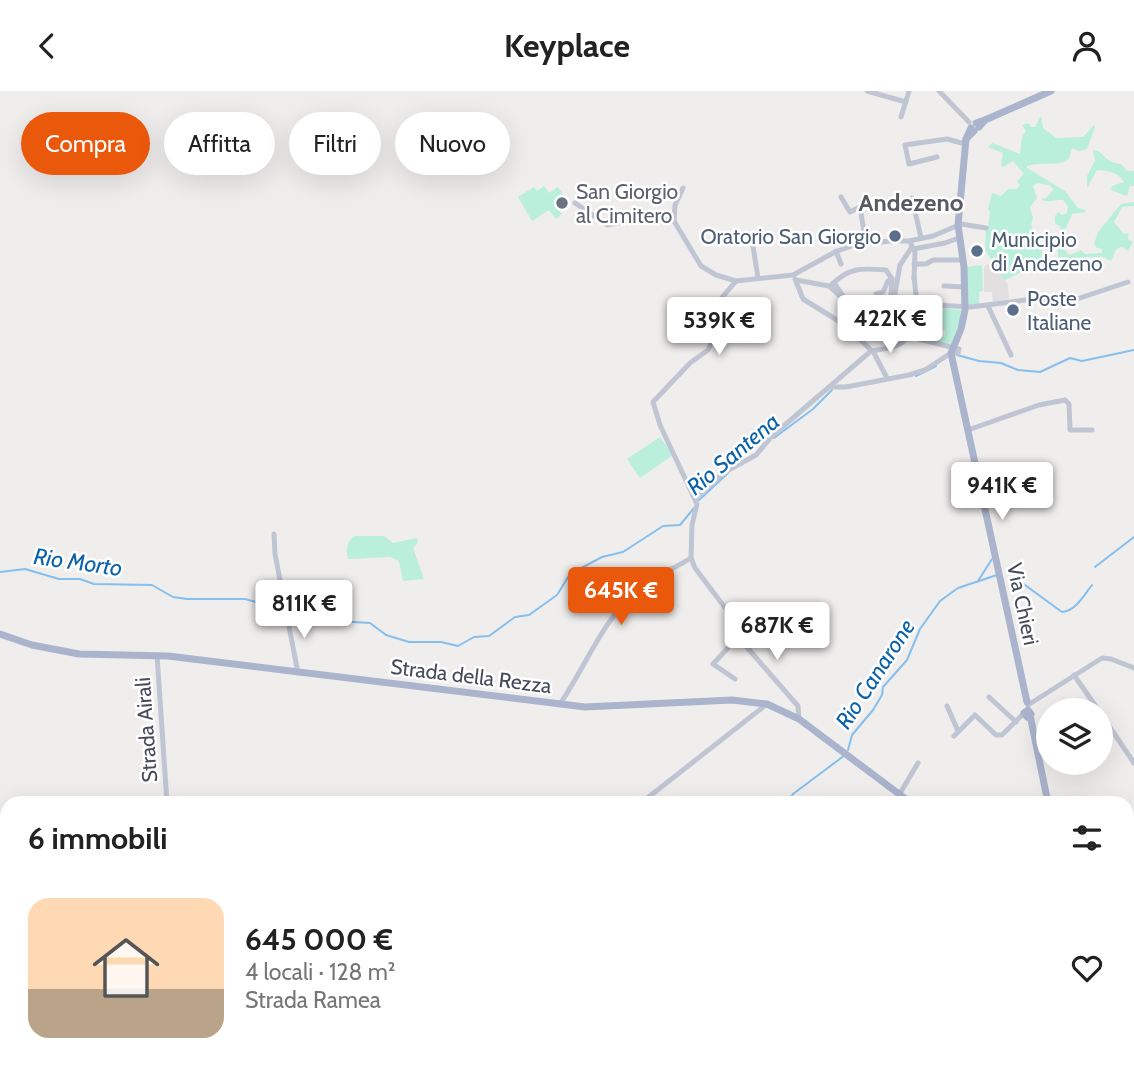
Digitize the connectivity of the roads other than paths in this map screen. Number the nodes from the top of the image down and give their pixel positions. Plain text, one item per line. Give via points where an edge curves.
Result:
1 (867, 91) edge
2 (909, 91) edge
3 (939, 91) edge
4 (1051, 91) edge
5 (906, 102) junction
6 (901, 117) dead end
7 (975, 125) junction
8 (966, 142) junction
9 (937, 157) dead end
10 (683, 188) dead end
11 (841, 197) dead end
12 (912, 198) dead end
13 (887, 201) dead end
14 (575, 203) dead end
15 (860, 207) junction
16 (674, 221) junction
17 (958, 225) junction
18 (985, 228) dead end
19 (921, 238) junction
20 (960, 238) junction
21 (752, 240) dead end
22 (866, 244) junction
23 (912, 246) junction
24 (836, 251) junction
25 (963, 260) junction
26 (841, 264) dead end
27 (914, 264) junction
28 (874, 267) dead end
29 (794, 277) junction
30 (914, 277) junction
31 (758, 278) junction
32 (892, 279) junction
33 (736, 281) junction
34 (1128, 282) dead end
35 (831, 284) junction
36 (944, 286) dead end
37 (965, 286) junction
38 (896, 289) junction
39 (876, 294) dead end
40 (988, 306) junction
41 (965, 307) junction
42 (915, 338) dead end
43 (952, 350) junction
44 (871, 351) junction
45 (1011, 355) dead end
46 (887, 378) junction
47 (840, 384) junction
48 (968, 430) junction
49 (1092, 430) dead end
50 (696, 501) junction
51 (274, 534) dead end
52 (691, 558) junction
53 (0, 634) edge
54 (738, 637) junction
55 (157, 655) junction
56 (1134, 668) edge
57 (298, 673) junction
58 (1074, 675) junction
59 (735, 679) dead end
60 (989, 697) dead end
61 (1090, 698) edge
62 (560, 704) junction
63 (767, 704) junction
64 (947, 706) dead end
65 (1027, 710) junction
66 (799, 719) junction
67 (1016, 722) junction
68 (1113, 732) edge
69 (918, 762) dead end
70 (1134, 763) edge
71 (899, 795) joint
72 (167, 796) edge
73 (650, 796) edge
74 (1046, 796) edge

1 - 5 street
2 - 5 street
3 - 7 street
4 - 7 main road
5 - 6 street
7 - 8 main road
8 - 9 street via 947,139 905,145 909,164
8 - 17 main road
10 - 16 street
11 - 15 street via 850,212
12 - 19 street
13 - 15 street
14 - 16 street via 607,225 645,218
15 - 22 street
16 - 33 street via 701,266
17 - 18 street
17 - 19 street
17 - 20 main road
19 - 23 street
20 - 23 street
20 - 25 main road
21 - 31 street
22 - 23 street
22 - 24 street
23 - 27 street
23 - 38 street via 898,268
24 - 26 street
24 - 29 street
25 - 27 street
25 - 37 main road
27 - 30 street
28 - 38 street via 888,268
29 - 31 street
29 - 35 street
29 - 44 street via 806,302 839,321
30 - 41 street via 917,304
30 - 44 street via 911,336 901,345
31 - 33 street
32 - 35 street via 886,270 855,269
32 - 35 street via 889,312 882,318 846,299
32 - 39 street
33 - 50 street via 713,307 708,349 653,400
34 - 40 street via 1087,298
35 - 38 street via 853,308 883,321 890,319
36 - 37 street
37 - 41 main road
40 - 41 street
40 - 45 street
41 - 43 main road
42 - 43 street
43 - 46 street via 925,370
43 - 48 main road, Via Chieri
44 - 46 street
44 - 47 street
46 - 47 street
47 - 50 street via 772,436 756,455 725,472
48 - 49 street via 1039,405 1065,401 1070,430
48 - 65 main road, Via Chieri
50 - 52 street
51 - 57 street
52 - 54 street via 726,609
52 - 62 street via 652,579 628,599 609,621
53 - 55 main road, Strada della Rezza via 55,651
54 - 59 street via 712,664
54 - 66 street via 799,706
55 - 57 main road, Strada della Rezza
55 - 72 street, Strada Airali
56 - 58 street via 1102,658
57 - 62 main road, Strada della Rezza
58 - 61 street
58 - 65 street
60 - 67 street
62 - 63 main road, Strada della Rezza via 599,707 732,700
63 - 66 main road, Strada della Rezza
63 - 73 street
64 - 67 street via 956,734 975,715 999,736
65 - 67 street
65 - 74 main road, Via Chieri
66 - 71 main road, Strada della Rezza
68 - 70 street
69 - 71 street

